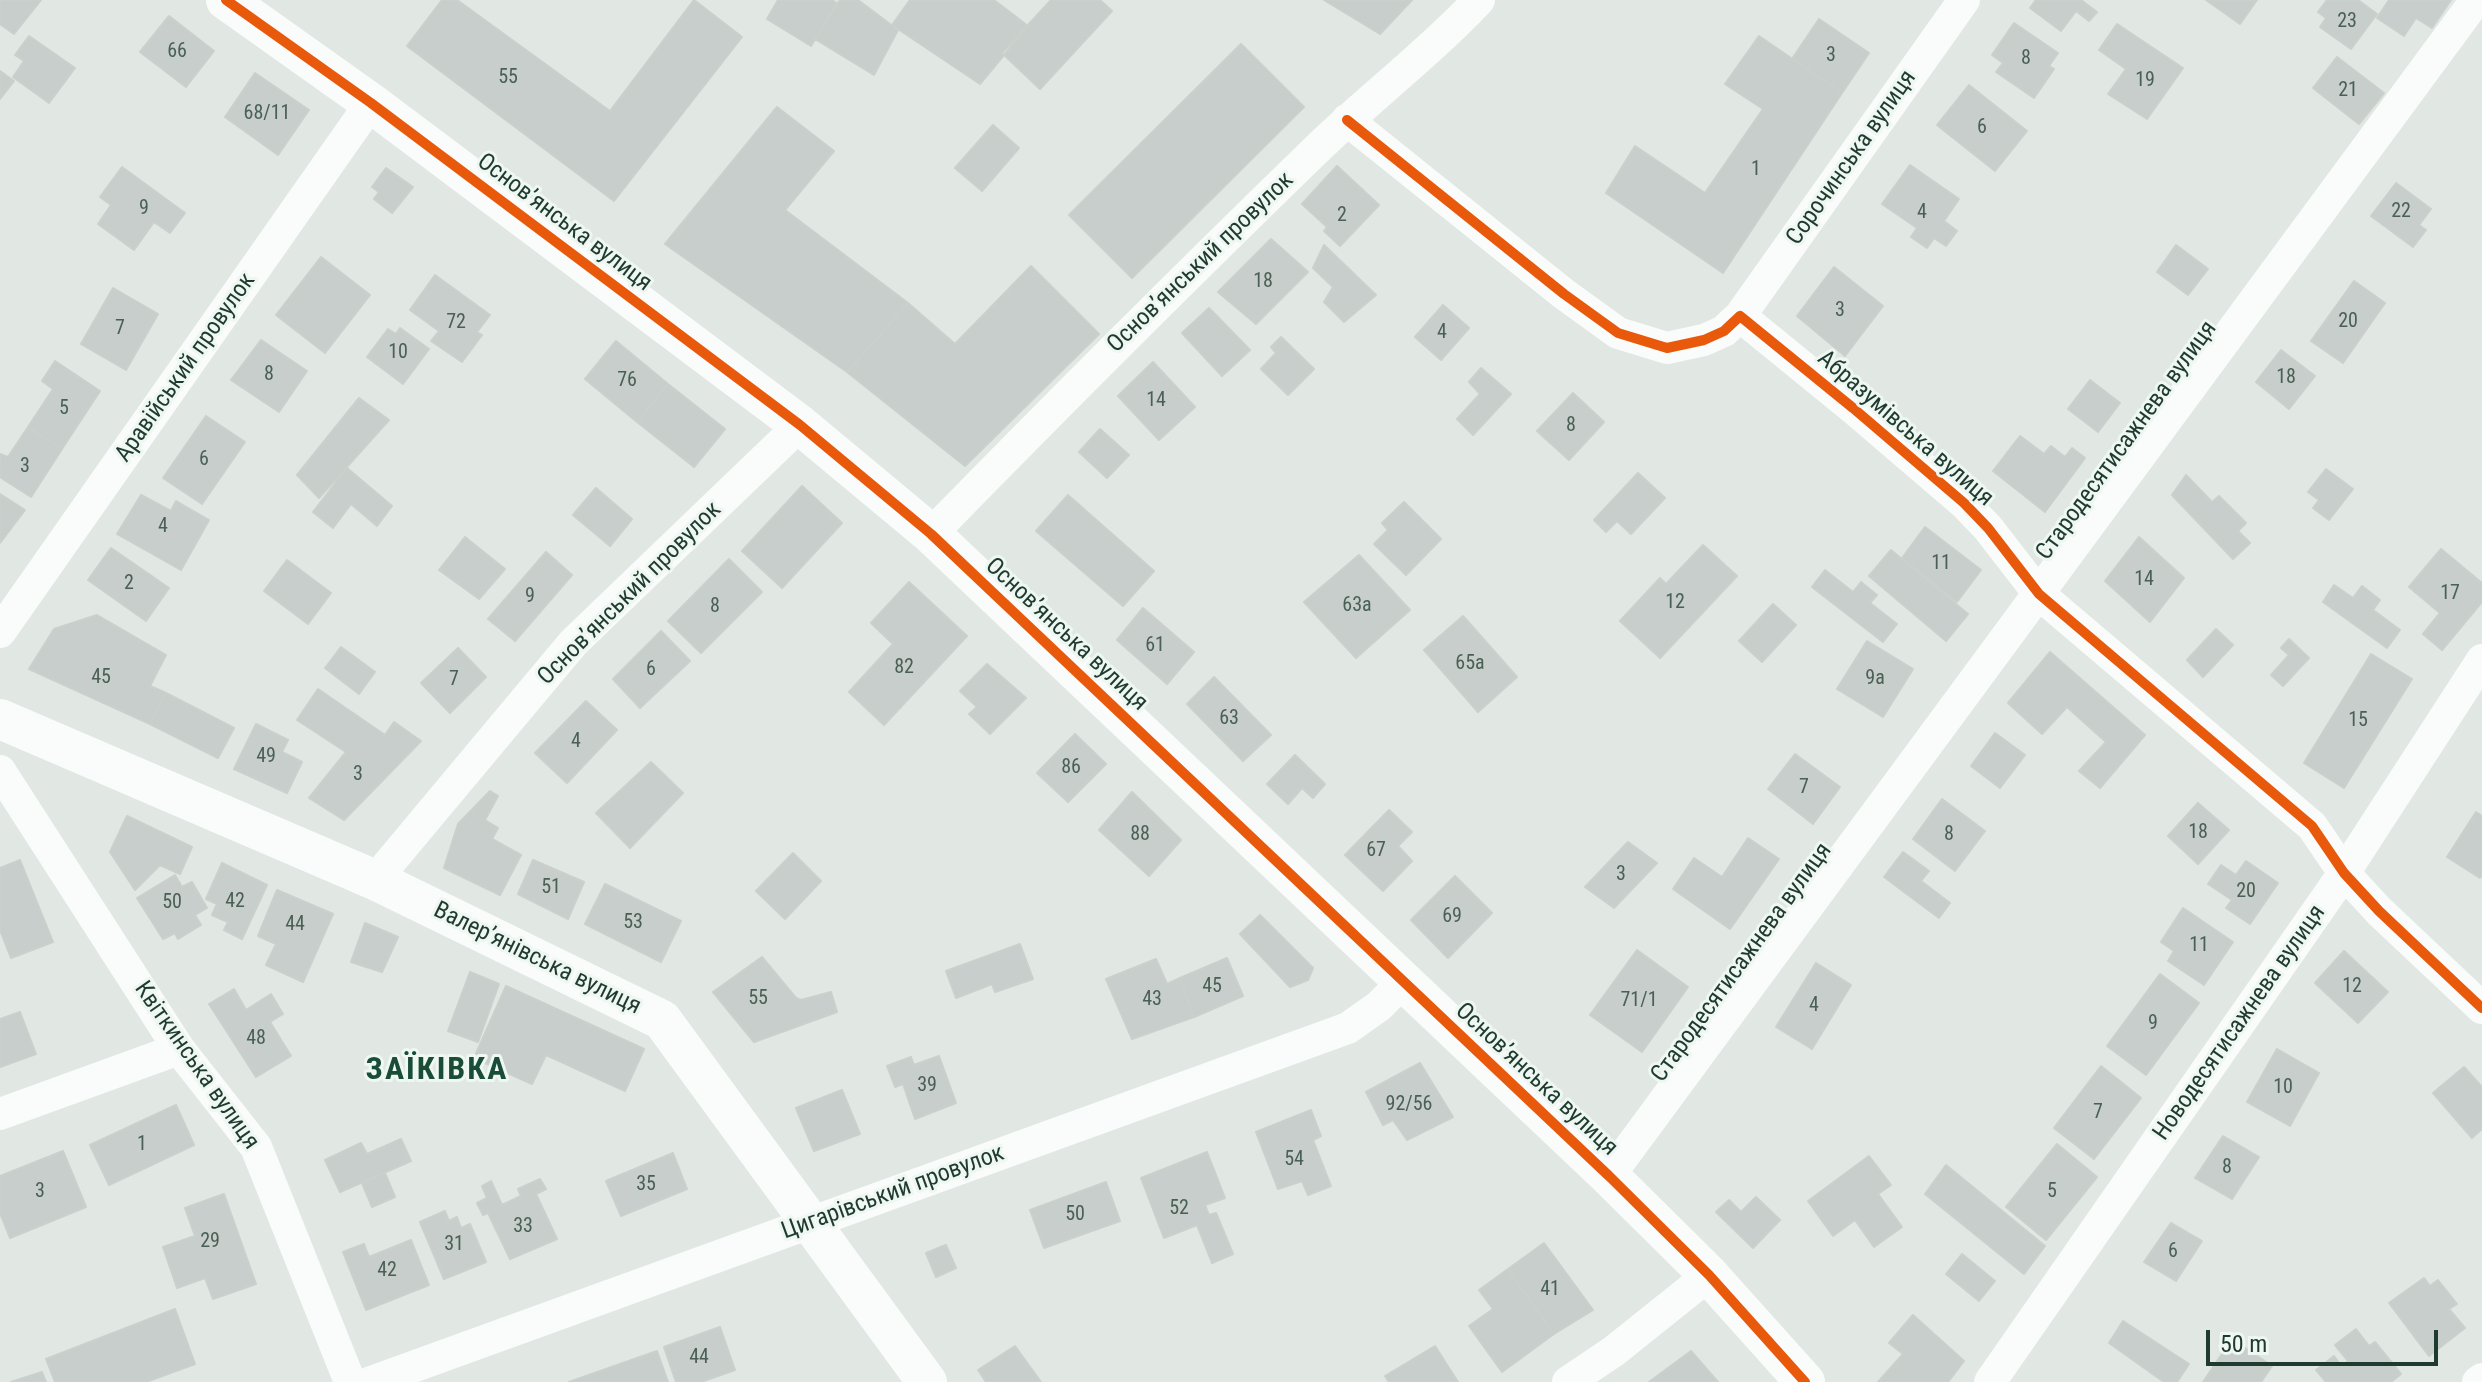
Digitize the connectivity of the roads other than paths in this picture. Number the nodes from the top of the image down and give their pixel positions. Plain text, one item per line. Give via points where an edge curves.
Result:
1 (226, 0) edge
2 (1479, 0) edge
3 (1964, 0) edge
4 (2476, 0) edge
5 (371, 103) junction
6 (1347, 120) junction
7 (1740, 316) junction
8 (800, 425) junction
9 (931, 534) junction
10 (2039, 594) junction
11 (0, 632) edge
12 (2482, 660) edge
13 (0, 719) edge
14 (0, 771) edge
15 (13, 816) edge
16 (2344, 873) junction
17 (375, 880) junction
18 (1403, 982) junction
19 (2482, 1008) edge
20 (179, 1049) junction
21 (0, 1114) edge
22 (1609, 1176) junction
23 (809, 1223) junction
24 (1709, 1275) junction
25 (350, 1382) edge
26 (371, 1382) edge
27 (927, 1382) edge
28 (1568, 1382) edge
29 (1805, 1382) edge
30 (1990, 1382) edge

1 - 5 street, Основ’янська вулиця
2 - 6 street, Основ’янський провулок via 1439,42
3 - 7 street, Сорочинська вулиця
4 - 10 street, Стародесятисажнева вулиця
5 - 8 street, Основ’янська вулиця
5 - 11 street, Аравійський провулок
6 - 7 street via 1618,333 1667,348 1704,340
6 - 9 street, Основ’янський провулок
7 - 10 street, Абразумівська вулиця via 1964,503
8 - 9 street, Основ’янська вулиця
8 - 17 street, Основ’янський провулок via 573,643
9 - 18 street, Основ’янська вулиця
10 - 16 street, Абразумівська вулиця via 2312,826
10 - 22 street, Стародесятисажнева вулиця
12 - 16 street, Новодесятисажнева вулиця
13 - 17 street, Валер’янівська вулиця
14 - 15 street, Квіткинська вулиця
15 - 20 street, Квіткинська вулиця
16 - 19 street, Абразумівська вулиця
16 - 30 street, Новодесятисажнева вулиця
17 - 23 street, Валер’янівська вулиця via 662,1020
18 - 22 street, Основ’янська вулиця
18 - 23 street, Цигарівський провулок via 1348,1028
20 - 21 street
20 - 25 street, Квіткинська вулиця via 256,1147
22 - 24 street, Основ’янська вулиця
23 - 26 street, Цигарівський провулок
23 - 27 street, Валер’янівська вулиця
24 - 28 street
24 - 29 street, Основ’янська вулиця

